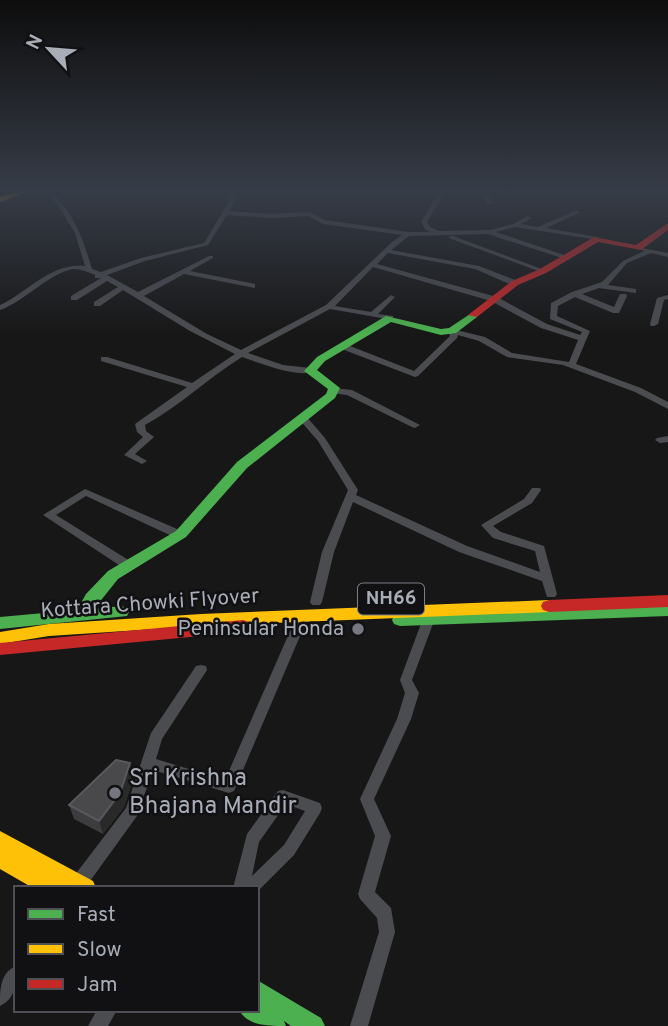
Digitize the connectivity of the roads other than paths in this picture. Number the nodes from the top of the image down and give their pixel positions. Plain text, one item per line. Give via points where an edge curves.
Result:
1 (80, 239) edge
2 (209, 239) edge
3 (402, 239) edge
4 (457, 239) edge
5 (509, 239) edge
6 (597, 239) joint
7 (654, 239) edge
8 (643, 249) junction
9 (387, 251) junction
10 (668, 256) edge
11 (211, 257) dead end
12 (568, 258) junction
13 (372, 265) junction
14 (89, 269) junction
15 (543, 271) junction
16 (185, 272) junction
17 (101, 277) junction
18 (515, 283) junction
19 (252, 286) dead end
20 (598, 286) junction
21 (121, 287) junction
22 (633, 291) dead end
23 (575, 294) junction
24 (139, 295) junction
25 (623, 296) dead end
26 (391, 297) dead end
27 (668, 297) edge
28 (74, 298) dead end
29 (494, 299) junction
30 (97, 304) dead end
31 (329, 307) junction
32 (0, 308) edge
33 (372, 315) junction
34 (390, 318) junction
35 (654, 324) dead end
36 (452, 331) junction
37 (580, 338) dead end
38 (342, 346) junction
39 (242, 352) junction
40 (104, 359) dead end
41 (571, 366) junction
42 (310, 371) junction
43 (192, 386) junction
44 (334, 391) junction
45 (668, 406) edge
46 (303, 418) junction
47 (415, 425) dead end
48 (142, 461) dead end
49 (536, 490) dead end
50 (350, 496) junction
51 (180, 536) junction
52 (126, 564) junction
53 (546, 579) junction
54 (668, 590) edge
55 (551, 594) junction
56 (316, 601) junction
57 (668, 601) edge
58 (668, 610) edge
59 (83, 614) junction
60 (431, 614) junction
61 (302, 618) junction
62 (0, 622) edge
63 (0, 638) edge
64 (0, 649) edge
65 (201, 670) dead end
66 (148, 763) junction
67 (0, 840) edge
68 (0, 858) edge
69 (50, 886) edge
70 (80, 886) edge
71 (241, 886) edge
72 (252, 886) edge
73 (14, 977) edge
74 (259, 992) edge
75 (0, 997) edge
76 (254, 1012) edge
77 (274, 1026) edge
78 (313, 1026) edge
79 (359, 1026) edge

1 - 14 street
2 - 17 street via 206,244 143,259
3 - 9 street
4 - 15 street
5 - 12 street
6 - 8 main road
6 - 12 main road
7 - 8 main road
8 - 10 street
8 - 20 street
9 - 13 street
9 - 18 street via 477,267
11 - 16 street
12 - 15 main road
13 - 29 street
13 - 31 street
14 - 17 street
14 - 32 street via 61,271
15 - 18 main road
16 - 19 street
16 - 24 street
17 - 21 street
17 - 28 street
18 - 29 main road
20 - 22 street
20 - 23 street
21 - 24 street
21 - 30 street
23 - 25 street via 616,311
23 - 41 street via 554,304 552,312 553,317 586,331
24 - 39 street via 203,336
26 - 33 street
27 - 35 street via 661,298
29 - 36 main road
29 - 37 street via 544,326
31 - 33 street
31 - 39 street
33 - 34 street
34 - 36 main road
34 - 38 main road
36 - 38 street via 454,336 415,374
36 - 41 street via 482,339 510,355
38 - 42 main road
39 - 42 street via 290,370
39 - 43 street
40 - 43 street
41 - 45 street
42 - 44 main road
43 - 48 street via 164,412 140,424 149,437 129,455
44 - 46 main road
44 - 47 street via 349,392
46 - 50 street via 353,490
46 - 51 main road via 240,467
49 - 53 street via 527,501 486,524 497,535 540,549
50 - 53 street via 463,549
50 - 56 street via 328,552
51 - 52 main road
51 - 52 street via 85,492 48,515
52 - 59 main road via 91,597
53 - 55 street
54 - 55 main road, NH66
55 - 56 main road, NH66
56 - 59 main road, NH66
57 - 60 main road, NH66
58 - 60 main road
59 - 62 main road, NH66
60 - 61 main road, NH66
60 - 79 street via 406,680 412,693 404,719 367,800 383,836 366,894 385,914 387,932
61 - 63 main road, Kottara Chowki Flyover / NH66 via 126,624
61 - 64 main road
61 - 66 street via 229,787
65 - 66 street via 156,737
66 - 70 street via 132,811
67 - 70 main road
68 - 69 main road
71 - 72 street via 252,839 283,796 314,808 289,850
73 - 75 street
74 - 78 main road
76 - 77 main road

